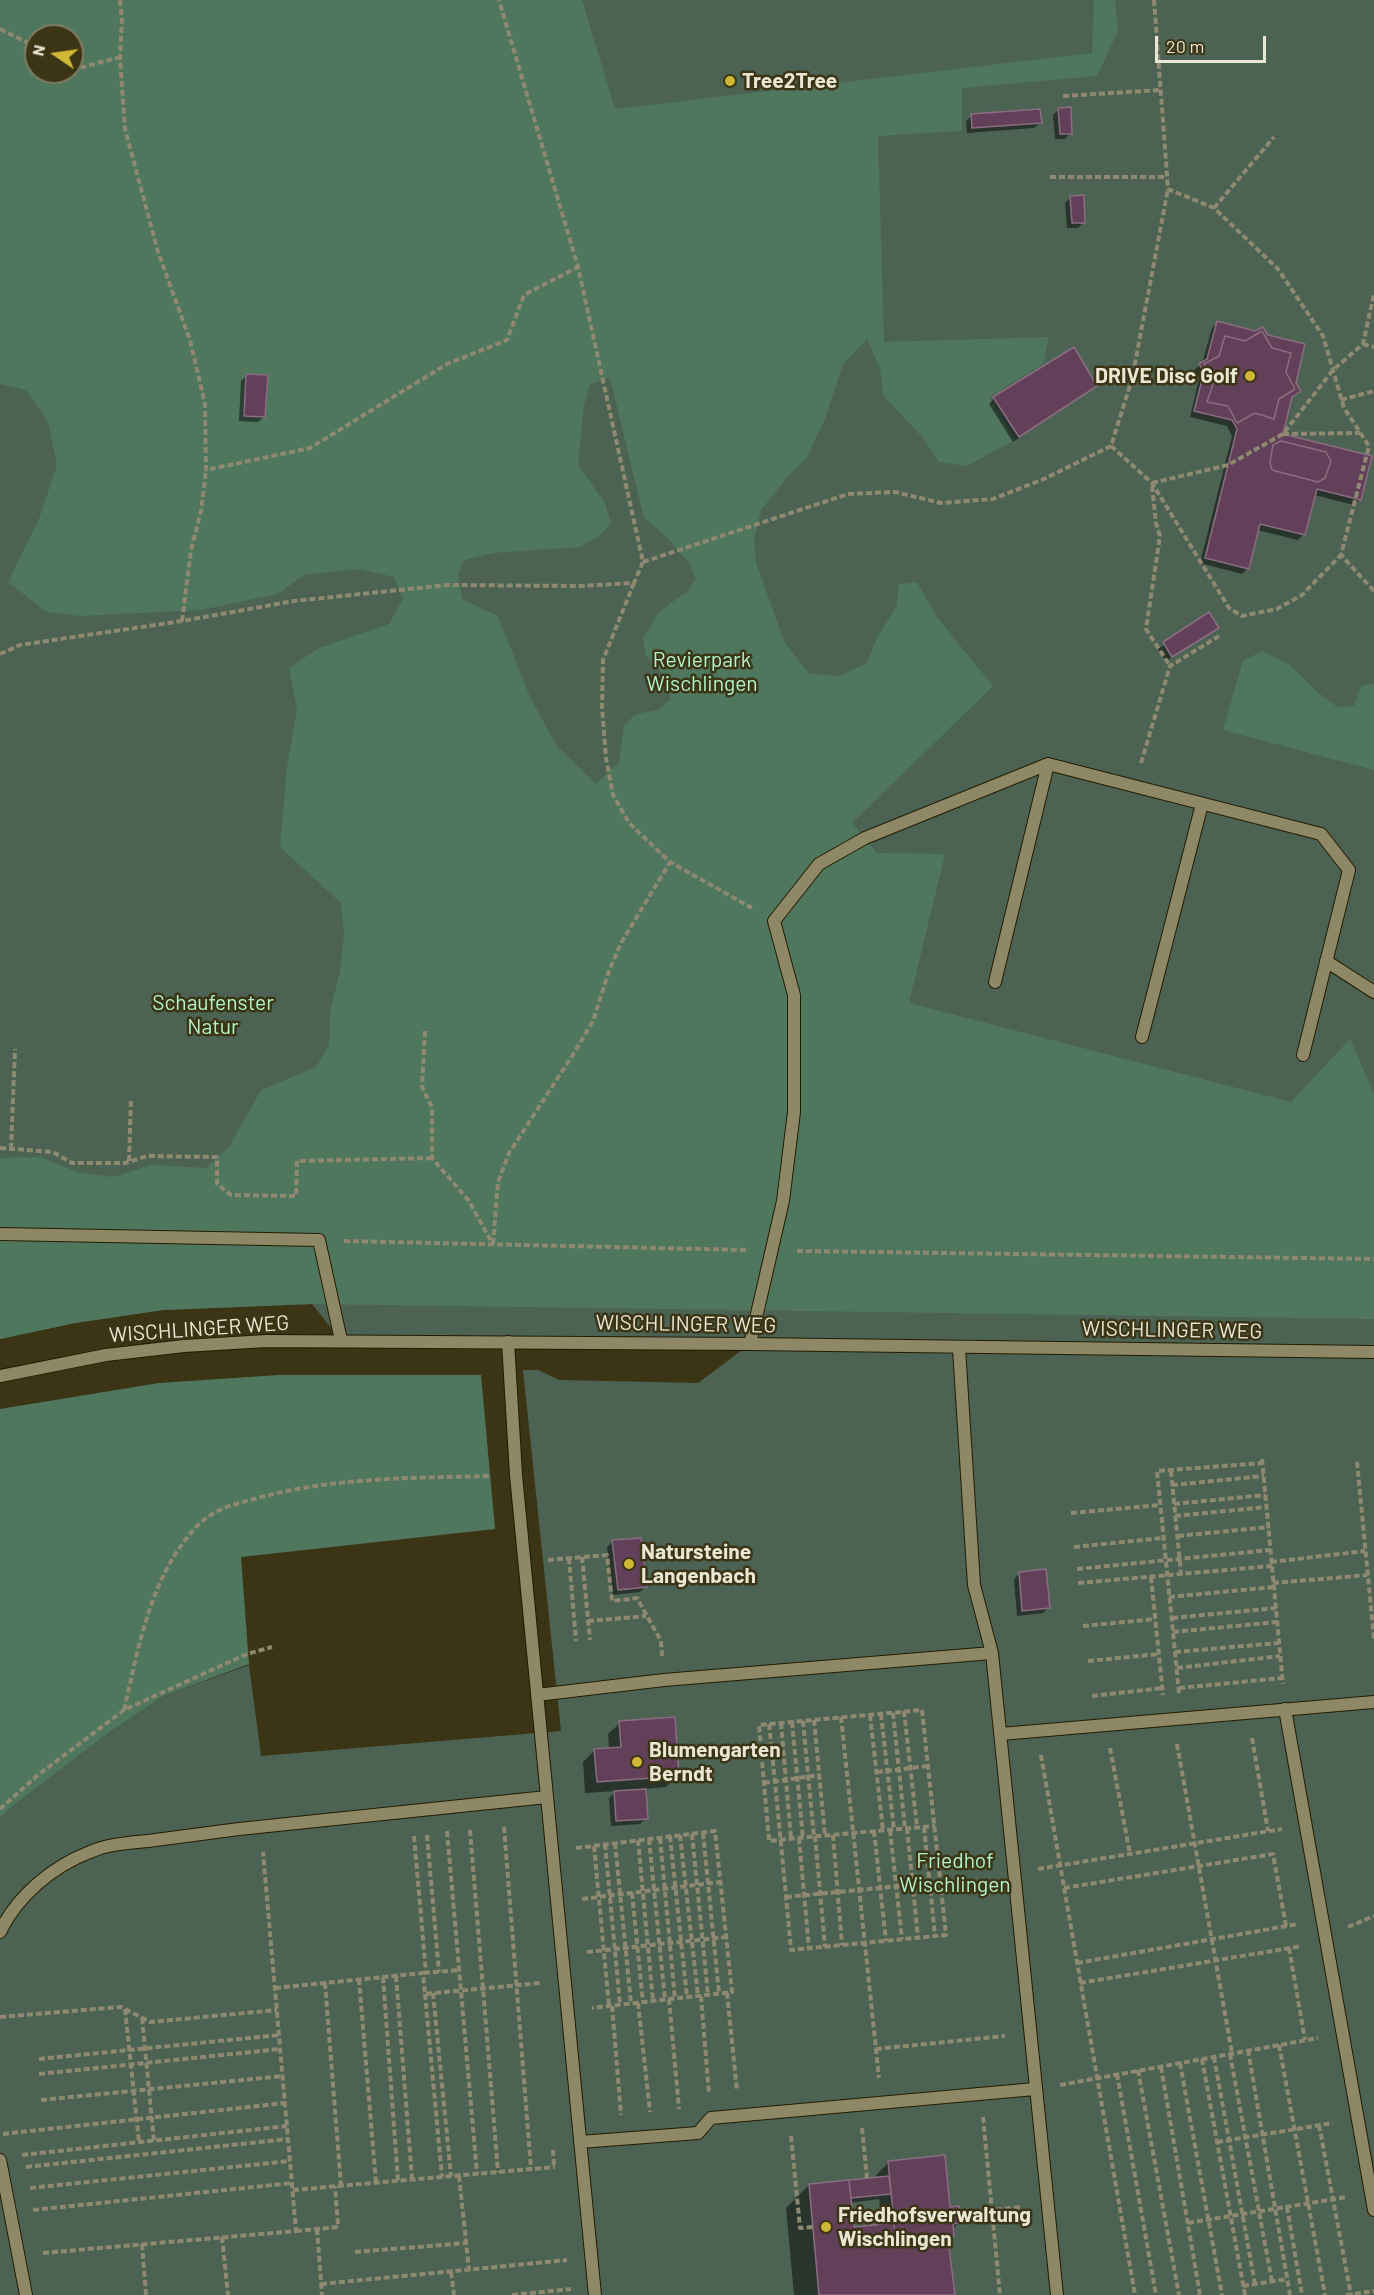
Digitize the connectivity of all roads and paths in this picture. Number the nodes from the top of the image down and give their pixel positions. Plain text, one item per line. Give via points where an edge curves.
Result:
1 (120, 0) edge
2 (499, 0) edge
3 (1154, 0) edge
4 (0, 29) edge
5 (24, 41) edge
6 (120, 57) junction
7 (84, 68) edge
8 (1160, 90) junction
9 (1063, 96) dead end
10 (1274, 137) dead end
11 (1050, 177) dead end
12 (1167, 177) junction
13 (1168, 189) junction
14 (1214, 208) junction
15 (578, 267) junction
16 (1374, 294) edge
17 (1363, 344) junction
18 (1374, 347) edge
19 (1333, 370) junction
20 (1374, 391) edge
21 (1341, 400) junction
22 (1360, 433) junction
23 (1282, 435) junction
24 (1111, 446) junction
25 (1372, 446) edge
26 (206, 470) junction
27 (1152, 483) junction
28 (1341, 555) junction
29 (643, 562) junction
30 (634, 583) junction
31 (1374, 591) edge
32 (182, 621) junction
33 (1220, 636) dead end
34 (0, 654) edge
35 (1170, 666) junction
36 (1048, 764) junction
37 (1134, 786) junction
38 (1202, 804) junction
39 (670, 862) junction
40 (774, 921) junction
41 (1326, 961) junction
42 (994, 982) dead end
43 (1374, 992) edge
44 (424, 1030) dead end
45 (1142, 1037) dead end
46 (15, 1049) dead end
47 (1303, 1055) dead end
48 (131, 1099) dead end
49 (0, 1148) edge
50 (10, 1149) junction
51 (432, 1158) junction
52 (129, 1161) junction
53 (0, 1234) edge
54 (319, 1240) junction
55 (493, 1244) junction
56 (771, 1251) junction
57 (1374, 1259) edge
58 (341, 1340) junction
59 (508, 1342) junction
60 (750, 1344) junction
61 (959, 1348) junction
62 (1374, 1352) edge
63 (0, 1376) edge
64 (1357, 1462) dead end
65 (1171, 1471) junction
66 (516, 1475) junction
67 (1264, 1476) junction
68 (1172, 1485) junction
69 (1265, 1495) junction
70 (1160, 1504) junction
71 (1174, 1504) junction
72 (1266, 1507) junction
73 (1071, 1513) dead end
74 (1175, 1516) junction
75 (1269, 1527) junction
76 (1178, 1536) junction
77 (1163, 1538) junction
78 (1074, 1547) dead end
79 (1270, 1550) junction
80 (1365, 1551) junction
81 (582, 1557) junction
82 (569, 1558) junction
83 (1180, 1559) junction
84 (1166, 1560) junction
85 (524, 1562) junction
86 (1272, 1564) junction
87 (1077, 1569) dead end
88 (1181, 1574) junction
89 (1167, 1575) junction
90 (1367, 1575) junction
91 (1151, 1577) junction
92 (1078, 1583) dead end
93 (1274, 1585) junction
94 (1169, 1597) junction
95 (1276, 1608) junction
96 (646, 1616) junction
97 (1172, 1618) junction
98 (1155, 1619) junction
99 (588, 1621) junction
100 (1277, 1622) junction
101 (1083, 1626) dead end
102 (1173, 1632) junction
103 (1374, 1639) edge
104 (590, 1640) dead end
105 (576, 1641) dead end
106 (1279, 1643) junction
107 (272, 1647) dead end
108 (1175, 1652) junction
109 (992, 1653) junction
110 (1159, 1654) junction
111 (1281, 1656) junction
112 (1088, 1661) dead end
113 (1177, 1668) junction
114 (1282, 1678) junction
115 (664, 1680) junction
116 (1162, 1688) junction
117 (1179, 1688) junction
118 (537, 1695) junction
119 (1092, 1696) dead end
120 (1374, 1702) edge
121 (1285, 1709) junction
122 (124, 1710) junction
123 (904, 1712) junction
124 (1247, 1712) junction
125 (893, 1713) junction
126 (881, 1714) junction
127 (870, 1715) junction
128 (841, 1717) junction
129 (1173, 1719) junction
130 (813, 1720) junction
131 (802, 1721) junction
132 (792, 1722) junction
133 (781, 1723) junction
134 (769, 1724) junction
135 (1106, 1725) junction
136 (1036, 1731) junction
137 (1001, 1734) junction
138 (928, 1766) junction
139 (910, 1768) junction
140 (899, 1769) junction
141 (888, 1771) junction
142 (877, 1772) junction
143 (819, 1775) junction
144 (808, 1777) junction
145 (797, 1778) junction
146 (786, 1780) junction
147 (775, 1781) junction
148 (764, 1782) junction
149 (547, 1797) junction
150 (502, 1802) junction
151 (468, 1805) junction
152 (445, 1808) junction
153 (0, 1809) edge
154 (418, 1811) junction
155 (935, 1826) junction
156 (1306, 1826) junction
157 (261, 1827) junction
158 (917, 1827) junction
159 (924, 1827) junction
160 (906, 1828) junction
161 (883, 1830) junction
162 (892, 1830) junction
163 (874, 1831) junction
164 (1268, 1831) junction
165 (703, 1833) junction
166 (854, 1833) junction
167 (692, 1834) junction
168 (680, 1835) junction
169 (833, 1835) junction
170 (670, 1836) junction
171 (825, 1836) junction
172 (814, 1837) junction
173 (660, 1838) junction
174 (791, 1838) junction
175 (801, 1838) junction
176 (649, 1839) junction
177 (780, 1839) junction
178 (638, 1840) junction
179 (615, 1843) junction
180 (1195, 1843) junction
181 (605, 1844) junction
182 (594, 1846) junction
183 (552, 1850) junction
184 (1130, 1854) junction
185 (1199, 1865) junction
186 (1060, 1866) junction
187 (720, 1882) junction
188 (940, 1882) junction
189 (708, 1883) junction
190 (930, 1883) junction
191 (698, 1885) junction
192 (912, 1885) junction
193 (686, 1886) junction
194 (676, 1887) junction
195 (896, 1887) junction
196 (666, 1888) junction
197 (880, 1888) junction
198 (1064, 1888) junction
199 (654, 1890) junction
200 (860, 1890) junction
201 (643, 1892) junction
202 (837, 1892) junction
203 (632, 1893) junction
204 (620, 1894) junction
205 (820, 1894) junction
206 (804, 1895) junction
207 (610, 1896) junction
208 (599, 1897) junction
209 (786, 1897) junction
210 (557, 1902) junction
211 (1323, 1919) junction
212 (1286, 1926) junction
213 (0, 1932) edge
214 (935, 1936) junction
215 (726, 1937) junction
216 (714, 1938) junction
217 (918, 1938) junction
218 (703, 1940) junction
219 (902, 1940) junction
220 (691, 1941) junction
221 (886, 1941) junction
222 (1212, 1941) junction
223 (1326, 1941) junction
224 (682, 1942) junction
225 (670, 1943) junction
226 (866, 1943) junction
227 (660, 1945) junction
228 (842, 1945) junction
229 (637, 1946) junction
230 (648, 1946) junction
231 (825, 1947) junction
232 (625, 1948) junction
233 (1289, 1948) junction
234 (615, 1949) junction
235 (809, 1949) junction
236 (604, 1950) junction
237 (562, 1955) junction
238 (1215, 1960) junction
239 (1077, 1963) junction
240 (460, 1970) junction
241 (439, 1972) junction
242 (425, 1973) junction
243 (396, 1976) junction
244 (382, 1977) junction
245 (359, 1979) junction
246 (565, 1981) junction
247 (325, 1983) junction
248 (1080, 1983) junction
249 (517, 1985) junction
250 (276, 1988) junction
251 (483, 1988) junction
252 (462, 1990) junction
253 (433, 1993) junction
254 (727, 1993) junction
255 (426, 1994) junction
256 (720, 1994) junction
257 (708, 1995) junction
258 (699, 1996) junction
259 (687, 1997) junction
260 (675, 1999) junction
261 (667, 2000) junction
262 (653, 2001) junction
263 (640, 2002) junction
264 (631, 2003) junction
265 (620, 2005) junction
266 (611, 2006) junction
267 (126, 2009) junction
268 (277, 2010) junction
269 (567, 2010) junction
270 (0, 2017) edge
271 (142, 2018) junction
272 (1029, 2033) junction
273 (1342, 2033) junction
274 (279, 2035) junction
275 (1305, 2040) junction
276 (1279, 2045) junction
277 (146, 2049) junction
278 (280, 2049) junction
279 (876, 2049) junction
280 (1248, 2050) junction
281 (130, 2051) junction
282 (1231, 2053) junction
283 (1214, 2057) junction
284 (39, 2059) dead end
285 (1202, 2059) junction
286 (147, 2063) junction
287 (1180, 2063) junction
288 (131, 2064) junction
289 (1161, 2067) junction
290 (1138, 2070) junction
291 (39, 2074) dead end
292 (1117, 2074) junction
293 (283, 2076) junction
294 (1097, 2078) junction
295 (150, 2088) junction
296 (1035, 2089) junction
297 (134, 2090) junction
298 (981, 2094) junction
299 (41, 2100) dead end
300 (285, 2103) junction
301 (882, 2103) junction
302 (860, 2105) junction
303 (789, 2111) junction
304 (740, 2116) junction
305 (711, 2118) junction
306 (152, 2119) junction
307 (1358, 2119) junction
308 (137, 2121) junction
309 (1319, 2125) junction
310 (287, 2126) junction
311 (1295, 2129) junction
312 (0, 2134) edge
313 (682, 2134) junction
314 (1262, 2134) junction
315 (653, 2137) junction
316 (1245, 2137) junction
317 (288, 2139) junction
318 (623, 2139) junction
319 (1229, 2140) junction
320 (154, 2141) junction
321 (140, 2142) junction
322 (580, 2142) junction
323 (1217, 2142) junction
324 (290, 2161) junction
325 (4, 2162) edge
326 (582, 2165) junction
327 (531, 2169) junction
328 (498, 2172) junction
329 (477, 2174) junction
330 (452, 2176) junction
331 (459, 2176) junction
332 (442, 2177) junction
333 (867, 2178) dead end
334 (412, 2180) junction
335 (398, 2181) junction
336 (292, 2183) junction
337 (375, 2183) junction
338 (335, 2186) junction
339 (341, 2186) junction
340 (5, 2190) junction
341 (293, 2190) junction
342 (1371, 2193) junction
343 (1333, 2199) junction
344 (1308, 2203) junction
345 (1287, 2207) junction
346 (1275, 2209) junction
347 (992, 2210) junction
348 (1374, 2210) edge
349 (1259, 2211) junction
350 (10, 2212) junction
351 (960, 2213) dead end
352 (1242, 2214) junction
353 (1209, 2219) junction
354 (1188, 2223) junction
355 (813, 2227) dead end
356 (317, 2229) junction
357 (296, 2231) junction
358 (222, 2237) junction
359 (466, 2243) junction
360 (142, 2244) junction
361 (355, 2252) dead end
362 (17, 2255) junction
363 (592, 2258) junction
364 (469, 2270) junction
365 (452, 2272) junction
366 (1287, 2279) junction
367 (1272, 2282) junction
368 (321, 2284) junction
369 (1255, 2284) junction
370 (1243, 2286) junction
371 (595, 2291) edge
372 (1374, 2291) edge
373 (26, 2295) edge
374 (146, 2295) edge
375 (228, 2295) edge
376 (322, 2295) edge
377 (454, 2295) edge
378 (512, 2295) edge
379 (1000, 2295) edge
380 (1058, 2295) edge
381 (1135, 2295) edge
382 (1156, 2295) edge
383 (1179, 2295) edge
384 (1200, 2295) edge
385 (1222, 2295) edge
386 (1245, 2295) edge
387 (1290, 2295) edge
388 (1302, 2295) edge
389 (1325, 2295) edge
390 (1346, 2295) edge
391 (1351, 2295) edge

1 - 6 path
2 - 15 path
3 - 8 path
4 - 5 path
6 - 7 path
6 - 26 path via 125,129 158,252 190,340 205,404
8 - 9 path
8 - 12 path
10 - 14 path
11 - 12 path
12 - 13 path
13 - 14 path
13 - 24 path via 1132,379
14 - 19 path via 1278,269 1323,336
15 - 26 path via 524,296 507,340 447,364 310,448
15 - 29 path
16 - 17 path
17 - 18 path
17 - 19 path
19 - 21 path
19 - 23 path
20 - 21 path
21 - 22 path
22 - 23 path
22 - 25 path
23 - 27 path via 1228,465
24 - 27 path
24 - 29 path via 993,499 941,503 895,492 848,494
25 - 28 path
26 - 32 path
27 - 28 path via 1228,608 1242,616 1277,609 1302,595
27 - 35 path via 1160,536 1146,629
28 - 31 path
29 - 30 path
30 - 32 path via 447,585 294,601
30 - 39 path via 603,660 606,758 613,795 630,823
32 - 34 path via 20,645
33 - 35 path
35 - 37 path
36 - 37 street
36 - 40 street via 865,838 819,864
36 - 42 street
37 - 38 street
38 - 41 street via 1321,834 1349,870
38 - 45 street
39 - 40 path
39 - 55 path via 621,943 593,1021 508,1153 498,1182
40 - 56 street via 794,995 794,1112 783,1201
41 - 43 street
41 - 47 street
44 - 51 path via 422,1087 432,1107
46 - 50 path
48 - 52 path
49 - 50 path
50 - 52 path via 53,1152 72,1163
51 - 52 path via 297,1161 296,1196 231,1196 217,1184 217,1157 147,1156
51 - 55 path via 469,1201
53 - 54 street
54 - 55 path
54 - 58 street
55 - 56 path
56 - 57 path
56 - 60 street
58 - 59 street, WISCHLINGER WEG
58 - 63 street, WISCHLINGER WEG via 228,1342 150,1349
59 - 60 street, WISCHLINGER WEG
59 - 66 street
60 - 61 street, WISCHLINGER WEG
61 - 62 street, WISCHLINGER WEG
61 - 109 street via 974,1586
64 - 80 path
65 - 67 path via 1263,1461
65 - 68 path
65 - 70 path via 1157,1472
66 - 85 street
66 - 122 path via 332,1482 281,1491 216,1512 198,1524 156,1590
67 - 68 path
67 - 69 path
68 - 71 path
69 - 71 path
69 - 72 path
70 - 73 path
70 - 77 path
71 - 74 path
72 - 74 path
72 - 75 path
74 - 76 path
75 - 76 path
75 - 79 path
76 - 83 path
77 - 78 path
77 - 84 path
79 - 83 path
79 - 86 path
80 - 86 path
80 - 90 path
81 - 82 path
81 - 96 path via 607,1555 612,1601 637,1599
81 - 99 path
82 - 85 path
82 - 105 path
83 - 84 path
83 - 88 path
84 - 87 path
84 - 89 path
85 - 118 street
86 - 88 path
86 - 93 path
88 - 89 path
89 - 91 path
89 - 94 path
90 - 93 path
90 - 103 path
91 - 92 path
91 - 98 path
93 - 94 path
93 - 95 path
94 - 97 path
95 - 97 path
95 - 100 path
96 - 99 path
96 - 115 path via 661,1641
97 - 102 path
98 - 101 path
98 - 110 path
99 - 104 path
100 - 102 path
100 - 106 path
102 - 108 path
106 - 108 path
106 - 111 path
107 - 122 path via 247,1654
108 - 113 path
109 - 115 street
109 - 137 street
110 - 112 path
110 - 116 path
111 - 113 path
111 - 114 path
113 - 117 path
114 - 117 path
114 - 121 path
115 - 118 street
116 - 119 path
116 - 129 path
117 - 129 path
118 - 149 street
120 - 121 street
121 - 124 street
121 - 156 street
122 - 153 path
123 - 125 path
123 - 138 path via 922,1710
123 - 139 path
124 - 129 street
124 - 164 path
125 - 126 path
125 - 140 path
126 - 127 path
126 - 141 path
127 - 128 path
127 - 142 path
128 - 130 path
128 - 166 path
129 - 135 street
129 - 180 path
130 - 131 path
130 - 143 path
131 - 132 path
131 - 144 path
132 - 133 path
132 - 145 path
133 - 134 path
133 - 146 path
134 - 147 path
134 - 148 path via 759,1725
135 - 136 street
135 - 184 path
136 - 137 street
136 - 186 path
137 - 272 street
138 - 139 path
138 - 155 path
139 - 140 path
139 - 158 path
140 - 141 path
140 - 160 path
141 - 142 path
141 - 162 path
142 - 161 path
143 - 144 path
143 - 171 path
144 - 145 path
144 - 172 path
145 - 146 path
145 - 175 path
146 - 147 path
146 - 174 path
147 - 148 path
147 - 177 path
148 - 177 path via 769,1841
149 - 150 street
149 - 183 street
150 - 151 street
150 - 249 path
151 - 152 street
151 - 251 path
152 - 154 street
152 - 240 path
154 - 157 street
154 - 241 path
154 - 242 path
155 - 159 path
155 - 188 path
156 - 164 path
156 - 211 street
157 - 213 street via 91,1851 67,1863 23,1897
157 - 250 path
158 - 159 path
158 - 160 path
159 - 190 path
160 - 162 path
160 - 192 path
161 - 162 path
161 - 163 path
162 - 195 path
163 - 166 path
163 - 197 path
164 - 180 path
165 - 167 path
165 - 187 path via 715,1831
165 - 189 path
166 - 169 path
166 - 200 path
167 - 168 path
167 - 191 path
168 - 170 path
168 - 193 path
169 - 171 path
169 - 202 path
170 - 173 path
170 - 194 path
171 - 172 path
172 - 175 path
172 - 205 path
173 - 176 path
173 - 196 path
174 - 175 path
174 - 177 path
175 - 206 path
176 - 178 path
176 - 199 path
177 - 209 path
178 - 179 path
178 - 201 path
179 - 181 path
179 - 204 path
180 - 184 path
180 - 185 path
181 - 182 path
181 - 207 path
182 - 183 path
182 - 208 path
183 - 210 street
184 - 186 path
185 - 198 path
185 - 212 path via 1273,1854
185 - 222 path
186 - 198 path
187 - 189 path
187 - 215 path
188 - 190 path
188 - 214 path via 946,1935
189 - 191 path
189 - 216 path
190 - 192 path
190 - 214 path
191 - 193 path
191 - 218 path
192 - 195 path
192 - 217 path
193 - 194 path
193 - 220 path
194 - 196 path
194 - 224 path
195 - 197 path
195 - 219 path
196 - 199 path
196 - 225 path
197 - 200 path
197 - 221 path
198 - 239 path
199 - 201 path
199 - 227 path
200 - 202 path
200 - 226 path
201 - 203 path
201 - 230 path
202 - 205 path
202 - 228 path
203 - 204 path
203 - 229 path
204 - 207 path
204 - 232 path
205 - 206 path
205 - 231 path
206 - 209 path
206 - 235 path
207 - 208 path
207 - 234 path
208 - 210 path
208 - 236 path
209 - 235 path via 791,1950
210 - 237 street
211 - 212 path
211 - 223 street
212 - 222 path
214 - 217 path
215 - 216 path
215 - 254 path via 732,1992
216 - 218 path
216 - 256 path
217 - 219 path
218 - 220 path
218 - 257 path
219 - 221 path
220 - 224 path
220 - 258 path
221 - 226 path
222 - 238 path
222 - 239 path
223 - 233 path
223 - 273 street
224 - 225 path
224 - 259 path
225 - 227 path
225 - 260 path
226 - 228 path
226 - 279 path
227 - 230 path
227 - 261 path
228 - 231 path
229 - 230 path
229 - 232 path
229 - 263 path
230 - 262 path
231 - 235 path
232 - 234 path
232 - 264 path
233 - 238 path
233 - 275 path
234 - 236 path
234 - 265 path
236 - 237 path
236 - 266 path
237 - 246 street
238 - 248 path
238 - 282 path
239 - 248 path
240 - 241 path
240 - 252 path
241 - 242 path
242 - 243 path
242 - 255 path
243 - 244 path
243 - 334 path
244 - 245 path
244 - 335 path
245 - 247 path
245 - 337 path
246 - 249 path
246 - 269 street
247 - 250 path
247 - 339 path
248 - 294 path
249 - 251 path
249 - 327 path
250 - 268 path
251 - 252 path
251 - 328 path
252 - 253 path
252 - 329 path
253 - 255 path
253 - 330 path
254 - 256 path
254 - 304 path
255 - 332 path
256 - 257 path
257 - 258 path
258 - 259 path
258 - 305 path
259 - 260 path
260 - 261 path
261 - 262 path
261 - 313 path
262 - 263 path
263 - 264 path
263 - 315 path
264 - 265 path
265 - 266 path
266 - 269 path
266 - 318 path
267 - 270 path
267 - 271 path
267 - 281 path
268 - 271 path via 150,2022
268 - 274 path
269 - 322 street
271 - 277 path
272 - 279 path
272 - 296 street
273 - 275 path
273 - 307 street
274 - 277 path
274 - 278 path
275 - 276 path
276 - 280 path
276 - 311 path
277 - 281 path
277 - 286 path
278 - 286 path
278 - 293 path
279 - 301 path
280 - 282 path
280 - 314 path
281 - 284 path
281 - 288 path
282 - 283 path
282 - 316 path
283 - 285 path
283 - 319 path
285 - 287 path
285 - 323 path
286 - 288 path
286 - 295 path
287 - 289 path
287 - 353 path
288 - 291 path
288 - 297 path
289 - 290 path
289 - 354 path
290 - 292 path
290 - 383 path
292 - 294 path
292 - 382 path
293 - 295 path
293 - 300 path
294 - 296 path
294 - 381 path
295 - 297 path
295 - 306 path
296 - 298 street
296 - 380 street
297 - 299 path
297 - 308 path
298 - 301 street
298 - 347 path
300 - 306 path
300 - 310 path
301 - 302 street
302 - 303 street
302 - 333 path
303 - 304 street
303 - 355 path via 800,2228
304 - 305 street
305 - 313 street via 698,2133
306 - 308 path
306 - 320 path
307 - 309 path
307 - 342 street
308 - 312 path
308 - 321 path
309 - 311 path
309 - 343 path
310 - 317 path
310 - 320 path
311 - 314 path
311 - 344 path
313 - 315 street
314 - 316 path
314 - 346 path
315 - 318 street
316 - 319 path
316 - 349 path
317 - 324 path
317 - 325 path
318 - 322 street
319 - 323 path
319 - 352 path
320 - 321 path
321 - 325 path
322 - 326 street
323 - 370 path
324 - 336 path
324 - 340 path
325 - 340 street
326 - 327 path
326 - 363 street
327 - 328 path
328 - 329 path
329 - 331 path
330 - 331 path
330 - 332 path
331 - 359 path
332 - 334 path
334 - 335 path
335 - 337 path
336 - 341 path
336 - 350 path
337 - 339 path
338 - 339 path
338 - 341 path
338 - 356 path via 338,2227
340 - 350 street
341 - 357 path
342 - 343 path
342 - 348 street
343 - 344 path
343 - 391 path
344 - 345 path
344 - 389 path
345 - 346 path
345 - 388 path
346 - 349 path
346 - 366 path
347 - 351 path
347 - 379 path
349 - 352 path
349 - 367 path
350 - 362 street
352 - 353 path
352 - 369 path
353 - 354 path
353 - 385 path
354 - 384 path
356 - 357 path
356 - 368 path
357 - 358 path
358 - 360 path
358 - 375 path
359 - 361 path
359 - 364 path
360 - 362 path
360 - 374 path
362 - 373 street
363 - 364 path
363 - 371 street
364 - 365 path
365 - 368 path
365 - 377 path
366 - 367 path
366 - 387 path
367 - 369 path
368 - 376 path
369 - 370 path
370 - 386 path
371 - 378 path
372 - 391 path
390 - 391 path

